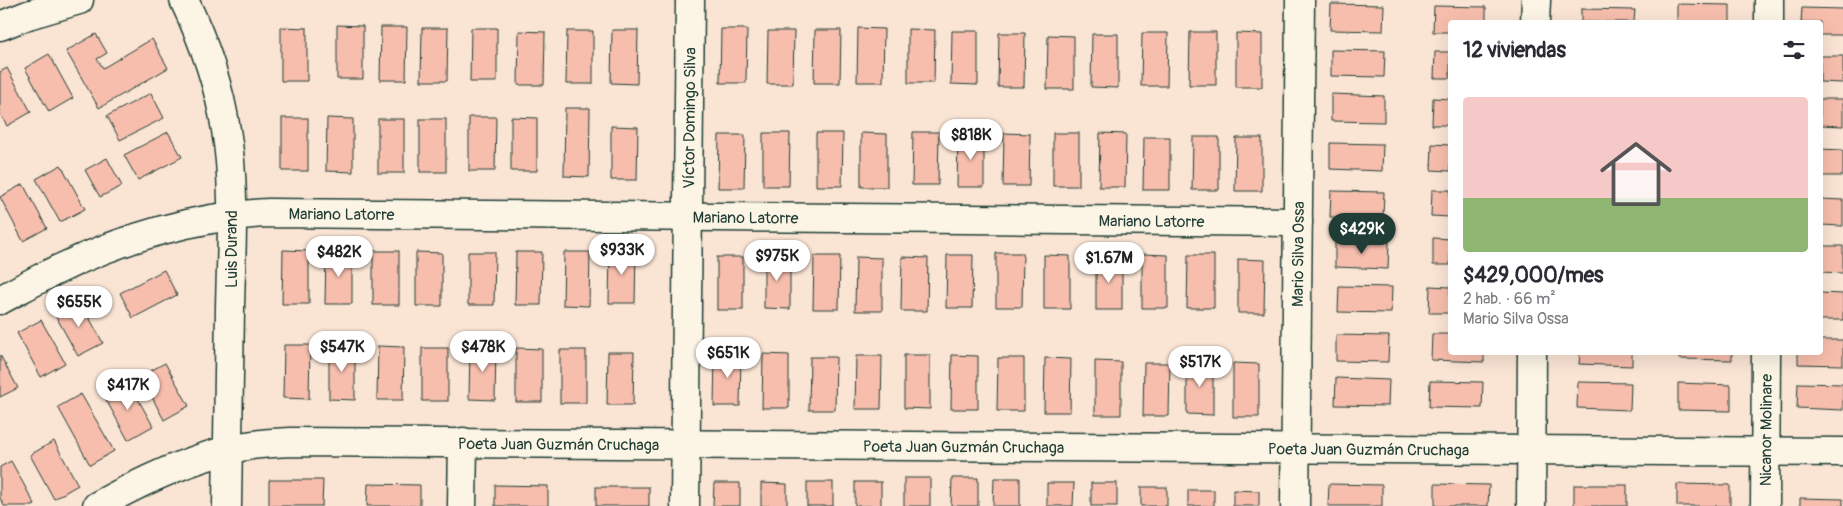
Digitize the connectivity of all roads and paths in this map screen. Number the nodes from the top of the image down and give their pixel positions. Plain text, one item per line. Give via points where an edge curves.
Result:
1 (79, 0) edge
2 (184, 0) edge
3 (690, 0) edge
4 (1300, 0) edge
5 (1536, 0) edge
6 (1769, 0) edge
7 (1535, 20) edge
8 (1769, 20) edge
9 (0, 26) edge
10 (231, 215) junction
11 (688, 217) junction
12 (1298, 222) junction
13 (0, 300) edge
14 (1532, 355) edge
15 (1766, 355) edge
16 (463, 442) junction
17 (686, 444) junction
18 (1296, 449) junction
19 (228, 450) junction
20 (1532, 450) junction
21 (1765, 452) junction
22 (1843, 452) edge
23 (97, 506) edge
24 (227, 506) edge
25 (462, 506) edge
26 (686, 506) edge
27 (1295, 506) edge
28 (1531, 506) edge
29 (1765, 506) edge

1 - 9 street
2 - 10 street, Luis Durand via 219,93 226,131
3 - 11 street, Víctor Domingo Silva
4 - 12 street, Mario Silva Ossa
5 - 7 street
6 - 8 street
10 - 11 street, Mariano Latorre
10 - 13 street, Mariano Latorre via 159,231 94,253
10 - 19 street, Luis Durand
11 - 12 street, Mariano Latorre
11 - 17 street, Víctor Domingo Silva
12 - 18 street, Mario Silva Ossa
14 - 20 street
15 - 21 street, Nicanor Molinare
16 - 17 street, Poeta Juan Guzmán Cruchaga
16 - 19 street, Poeta Juan Guzmán Cruchaga via 292,442
16 - 25 street
17 - 18 street, Poeta Juan Guzmán Cruchaga
17 - 26 street, Víctor Domingo Silva
18 - 20 street, Poeta Juan Guzmán Cruchaga
18 - 27 street, Mario Silva Ossa
19 - 23 street, Poeta Juan Guzmán Cruchaga via 154,477
19 - 24 street, Luis Durand
20 - 21 street, Poeta Juan Guzmán Cruchaga
20 - 28 street
21 - 22 street, Poeta Juan Guzmán Cruchaga
21 - 29 street, Nicanor Molinare

